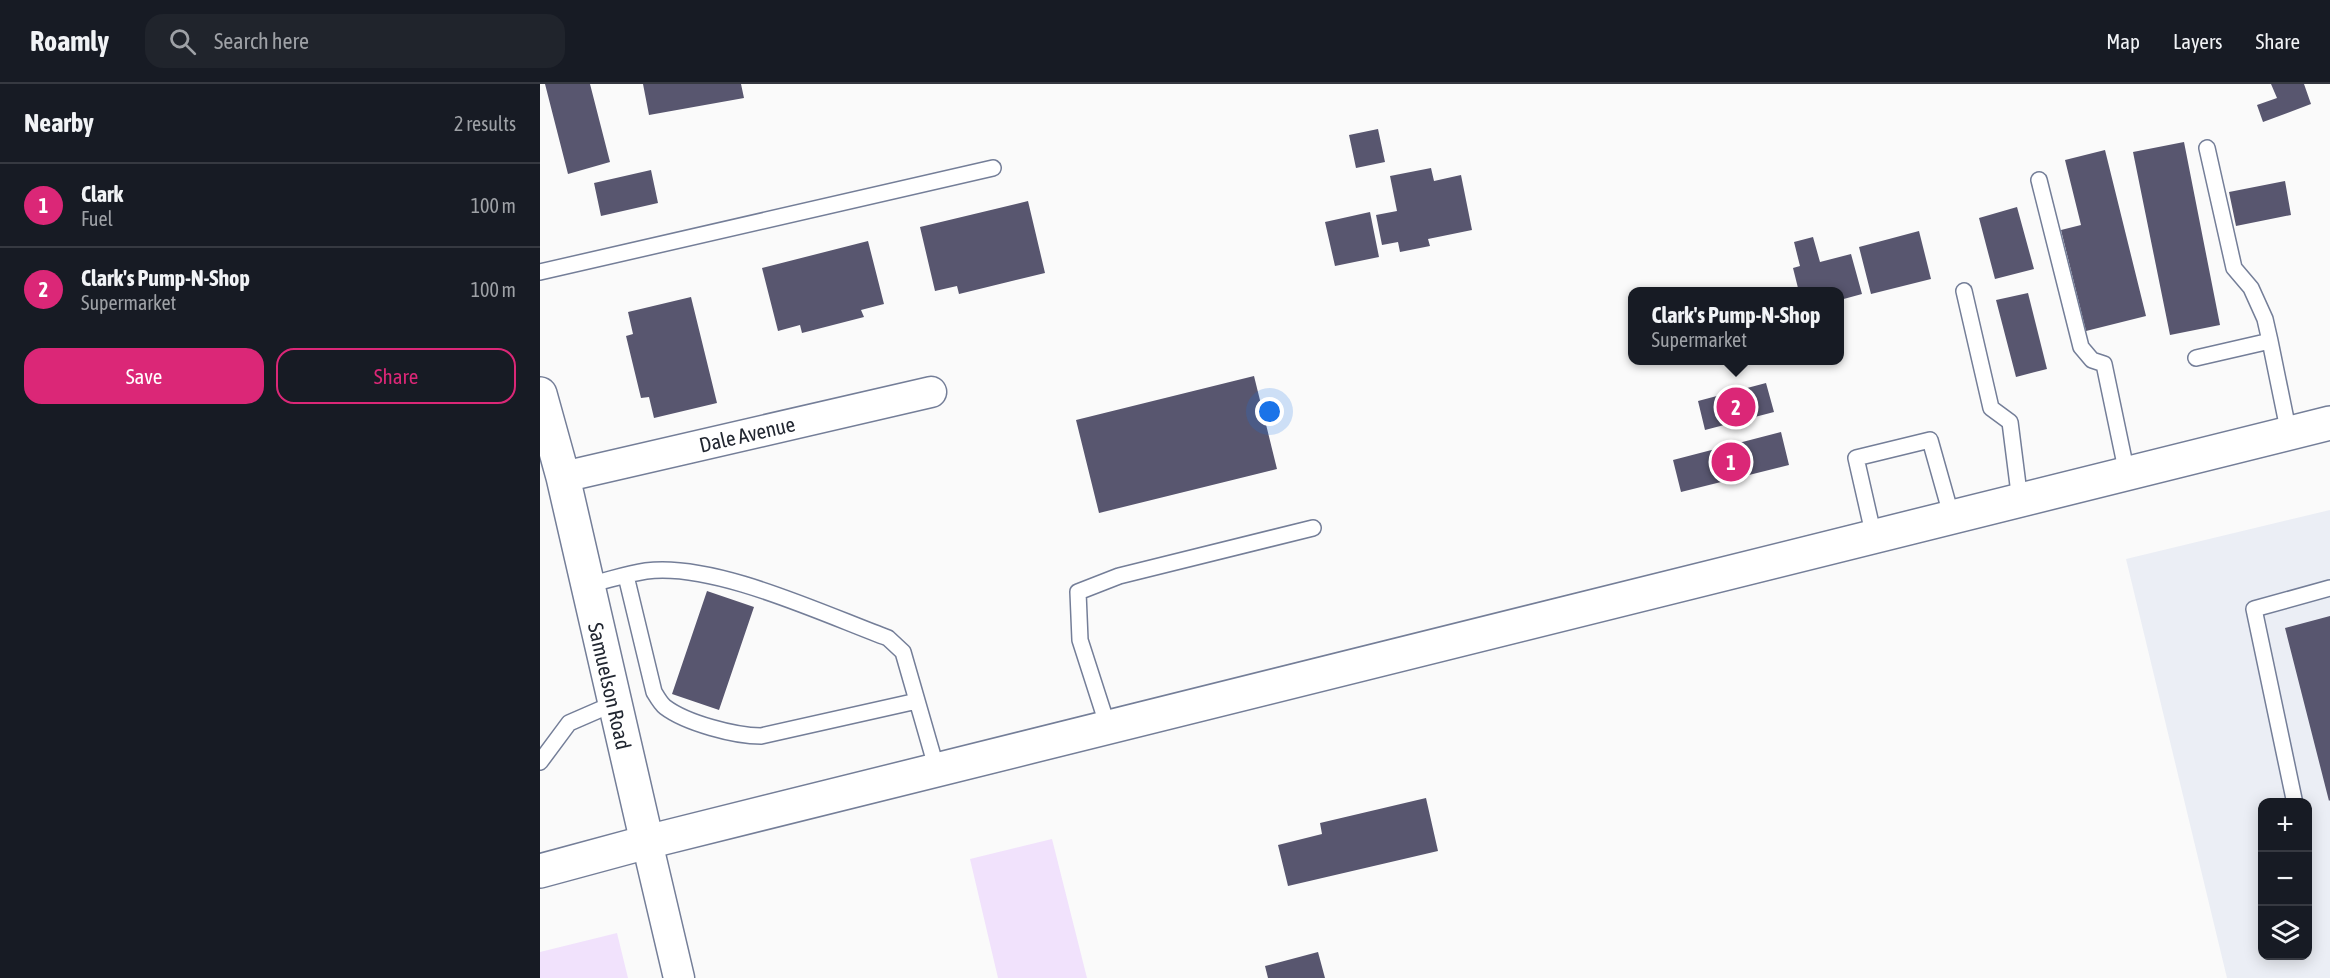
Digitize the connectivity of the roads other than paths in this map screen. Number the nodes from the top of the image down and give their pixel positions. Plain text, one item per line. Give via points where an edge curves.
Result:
1 (2207, 148) dead end
2 (993, 168) dead end
3 (2039, 180) dead end
4 (540, 272) edge
5 (1964, 291) dead end
6 (2270, 341) junction
7 (2196, 358) dead end
8 (931, 392) dead end
9 (540, 394) edge
10 (2330, 423) edge
11 (2289, 434) junction
12 (553, 462) edge
13 (2127, 474) junction
14 (2020, 501) junction
15 (1952, 518) junction
16 (1313, 528) dead end
17 (1874, 537) junction
18 (626, 576) junction
19 (587, 585) junction
20 (2330, 588) edge
21 (917, 701) junction
22 (615, 703) junction
23 (1108, 727) junction
24 (540, 762) edge
25 (937, 770) junction
26 (2294, 798) edge
27 (647, 842) junction
28 (540, 871) edge
29 (679, 978) edge

1 - 6 lane via 2234,268 2251,288
2 - 4 lane
3 - 13 lane via 2080,347 2092,360 2104,364
5 - 14 lane via 1991,408 2010,422
6 - 7 lane
6 - 11 lane
8 - 12 street, Dale Avenue
9 - 12 main road, Samuelson Road
10 - 11 main road
11 - 13 main road
12 - 19 main road, Samuelson Road
13 - 14 main road
14 - 15 main road
15 - 17 main road
15 - 17 lane via 1930,440 1856,458
16 - 23 lane via 1119,576 1078,592 1080,640
17 - 23 main road
18 - 19 lane
18 - 21 lane via 646,571 683,572 730,579 888,638 903,652
18 - 21 lane via 654,692 664,706 682,717 745,736 761,736
19 - 22 main road, Samuelson Road
20 - 26 lane via 2254,609
21 - 25 lane
22 - 24 lane via 569,723
22 - 27 main road, Samuelson Road
23 - 25 main road
25 - 27 main road
27 - 28 main road
27 - 29 street, Samuelson Road

